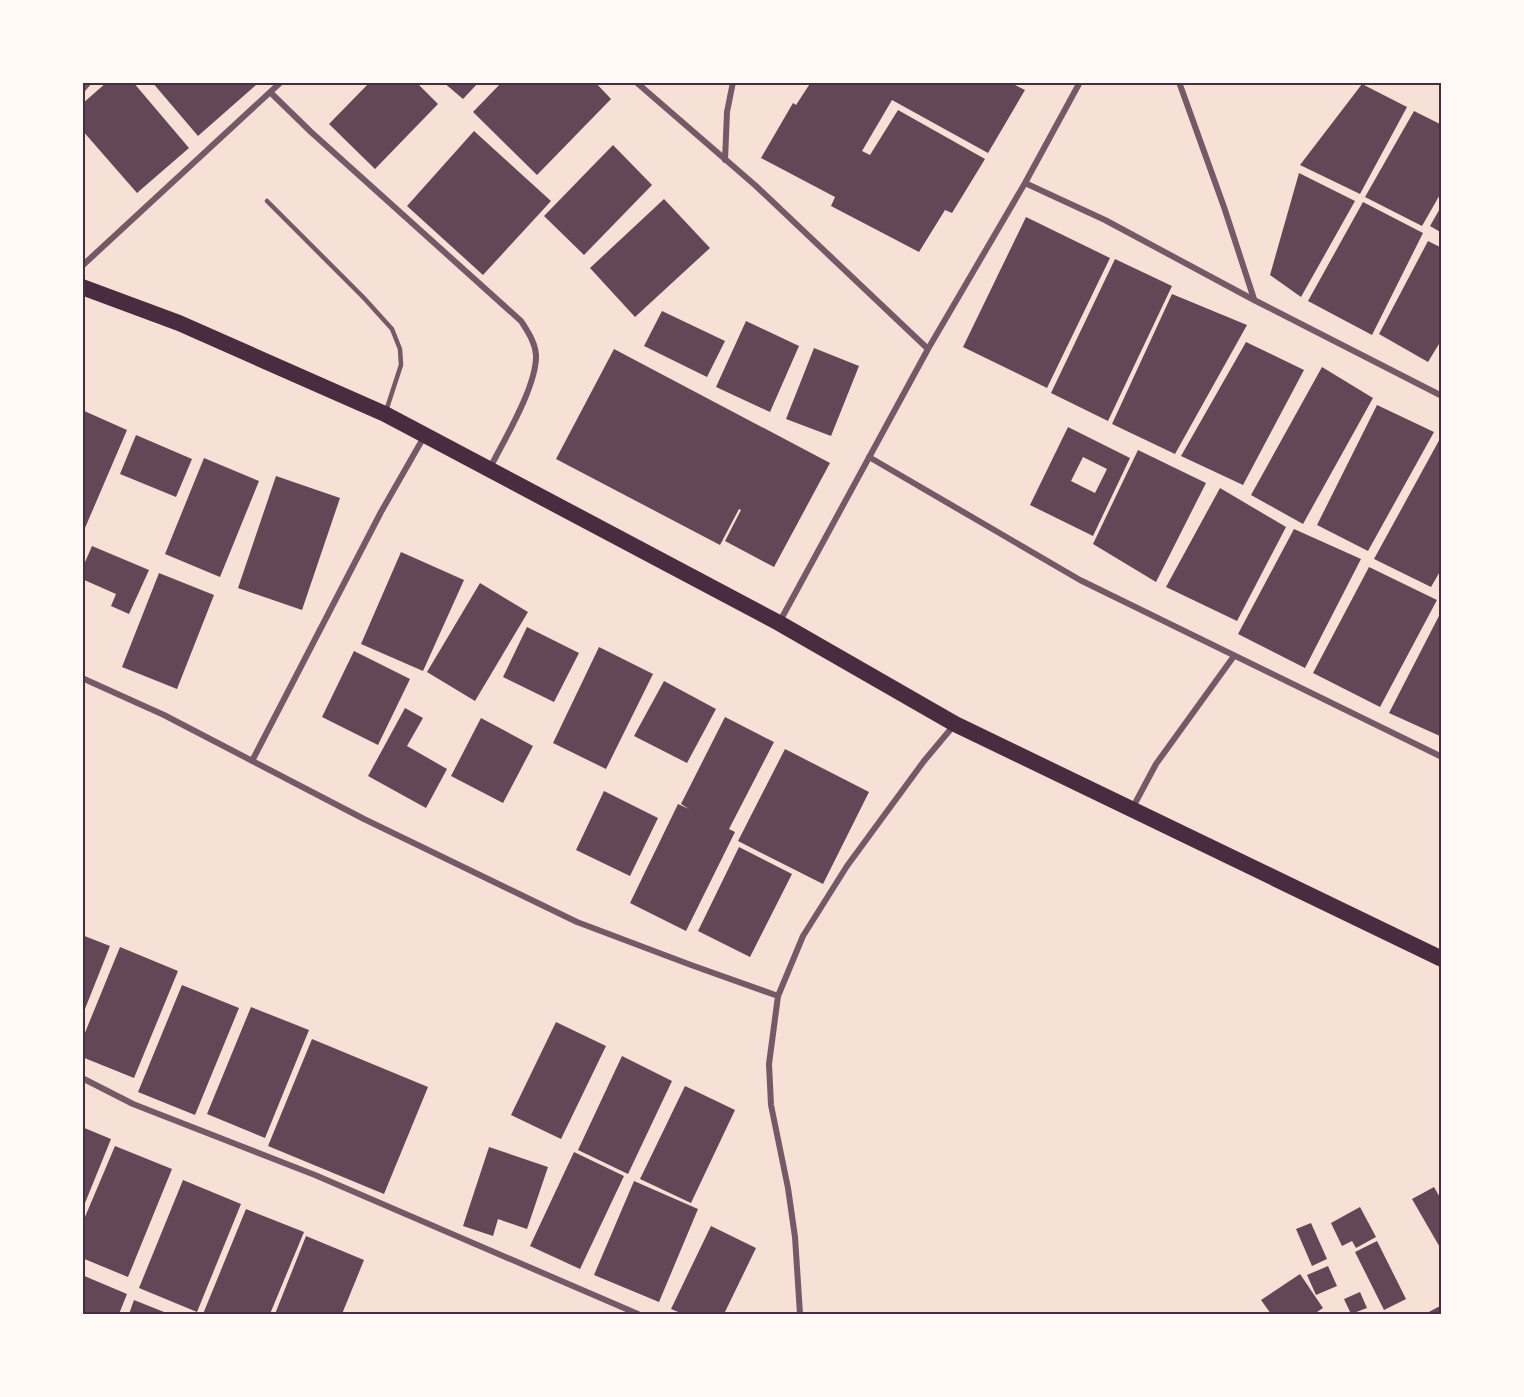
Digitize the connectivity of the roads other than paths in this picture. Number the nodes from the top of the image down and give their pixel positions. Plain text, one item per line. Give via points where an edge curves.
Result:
1 (89, 82) edge
2 (281, 82) edge
3 (636, 82) edge
4 (733, 82) edge
5 (1080, 82) edge
6 (1179, 82) edge
7 (82, 90) edge
8 (271, 93) junction
9 (724, 160) junction
10 (1025, 183) junction
11 (267, 201) dead end
12 (82, 266) edge
13 (82, 287) edge
14 (1254, 300) junction
15 (928, 349) junction
16 (1442, 396) edge
17 (385, 414) junction
18 (425, 435) junction
19 (869, 457) junction
20 (490, 469) junction
21 (779, 623) junction
22 (1234, 656) junction
23 (82, 678) edge
24 (955, 724) junction
25 (1442, 757) edge
26 (252, 761) junction
27 (1131, 810) junction
28 (1442, 959) edge
29 (778, 996) junction
30 (82, 1078) edge
31 (638, 1314) edge
32 (800, 1314) edge

1 - 7 street
2 - 8 street
3 - 9 street
4 - 9 street
5 - 10 street
6 - 14 street
8 - 12 street
8 - 20 street via 521,321 532,338 536,356 531,383
9 - 15 street
10 - 14 street via 1105,220
10 - 15 street
11 - 17 lane via 392,329 401,364
13 - 17 highway via 179,323
14 - 16 street
15 - 19 street
17 - 18 highway
18 - 20 highway
18 - 26 street
19 - 21 street
19 - 22 street via 1080,580
20 - 21 highway
21 - 24 highway
22 - 25 street
22 - 27 street via 1156,764
23 - 26 street
24 - 27 highway
24 - 29 street via 847,866 803,936
26 - 29 street via 577,922
27 - 28 highway
29 - 32 street via 769,1064 771,1105 795,1237
30 - 31 street via 133,1104 315,1175

